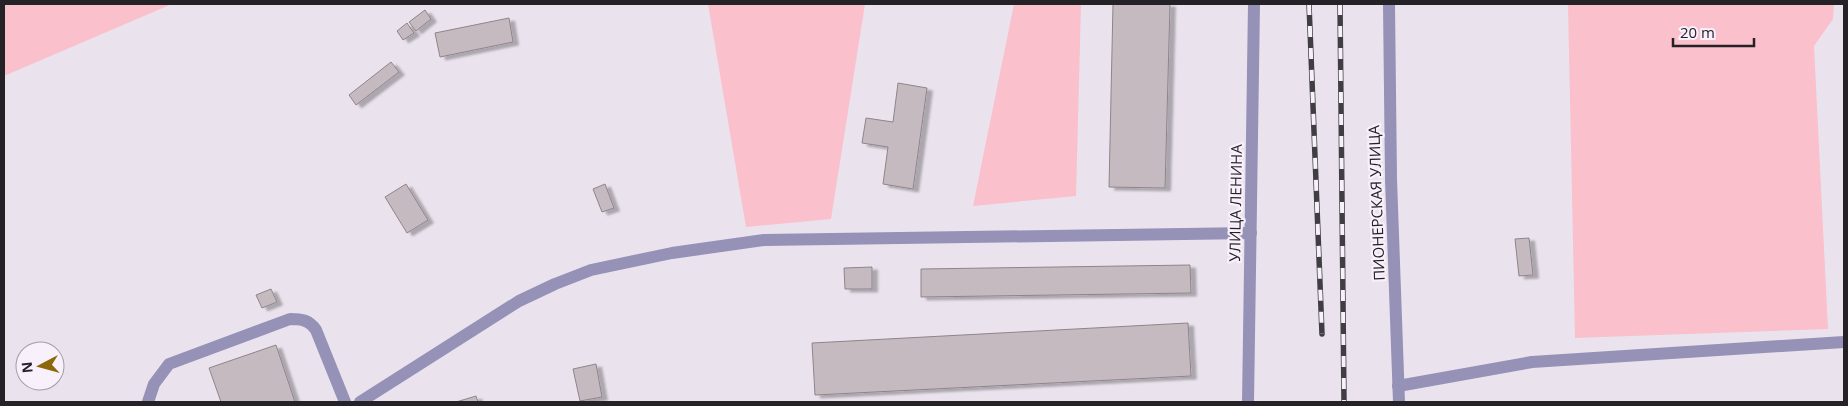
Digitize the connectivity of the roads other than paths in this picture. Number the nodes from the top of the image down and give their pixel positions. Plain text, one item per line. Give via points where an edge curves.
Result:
1 (1254, 4) edge
2 (1389, 4) edge
3 (1251, 233) junction
4 (1844, 342) edge
5 (1398, 386) junction
6 (148, 402) edge
7 (345, 402) edge
8 (360, 402) edge
9 (1248, 402) edge
10 (1399, 402) edge

1 - 3 street, УЛИЦА ЛЕНИНА
2 - 5 street, ПИОНЕРСКАЯ УЛИЦА
3 - 8 street via 764,240 672,253 591,270 519,301
3 - 9 street, УЛИЦА ЛЕНИНА
4 - 5 street via 1532,362
5 - 10 street, ПИОНЕРСКАЯ УЛИЦА
6 - 7 street via 154,384 169,364 290,319 300,319 310,322 316,330

